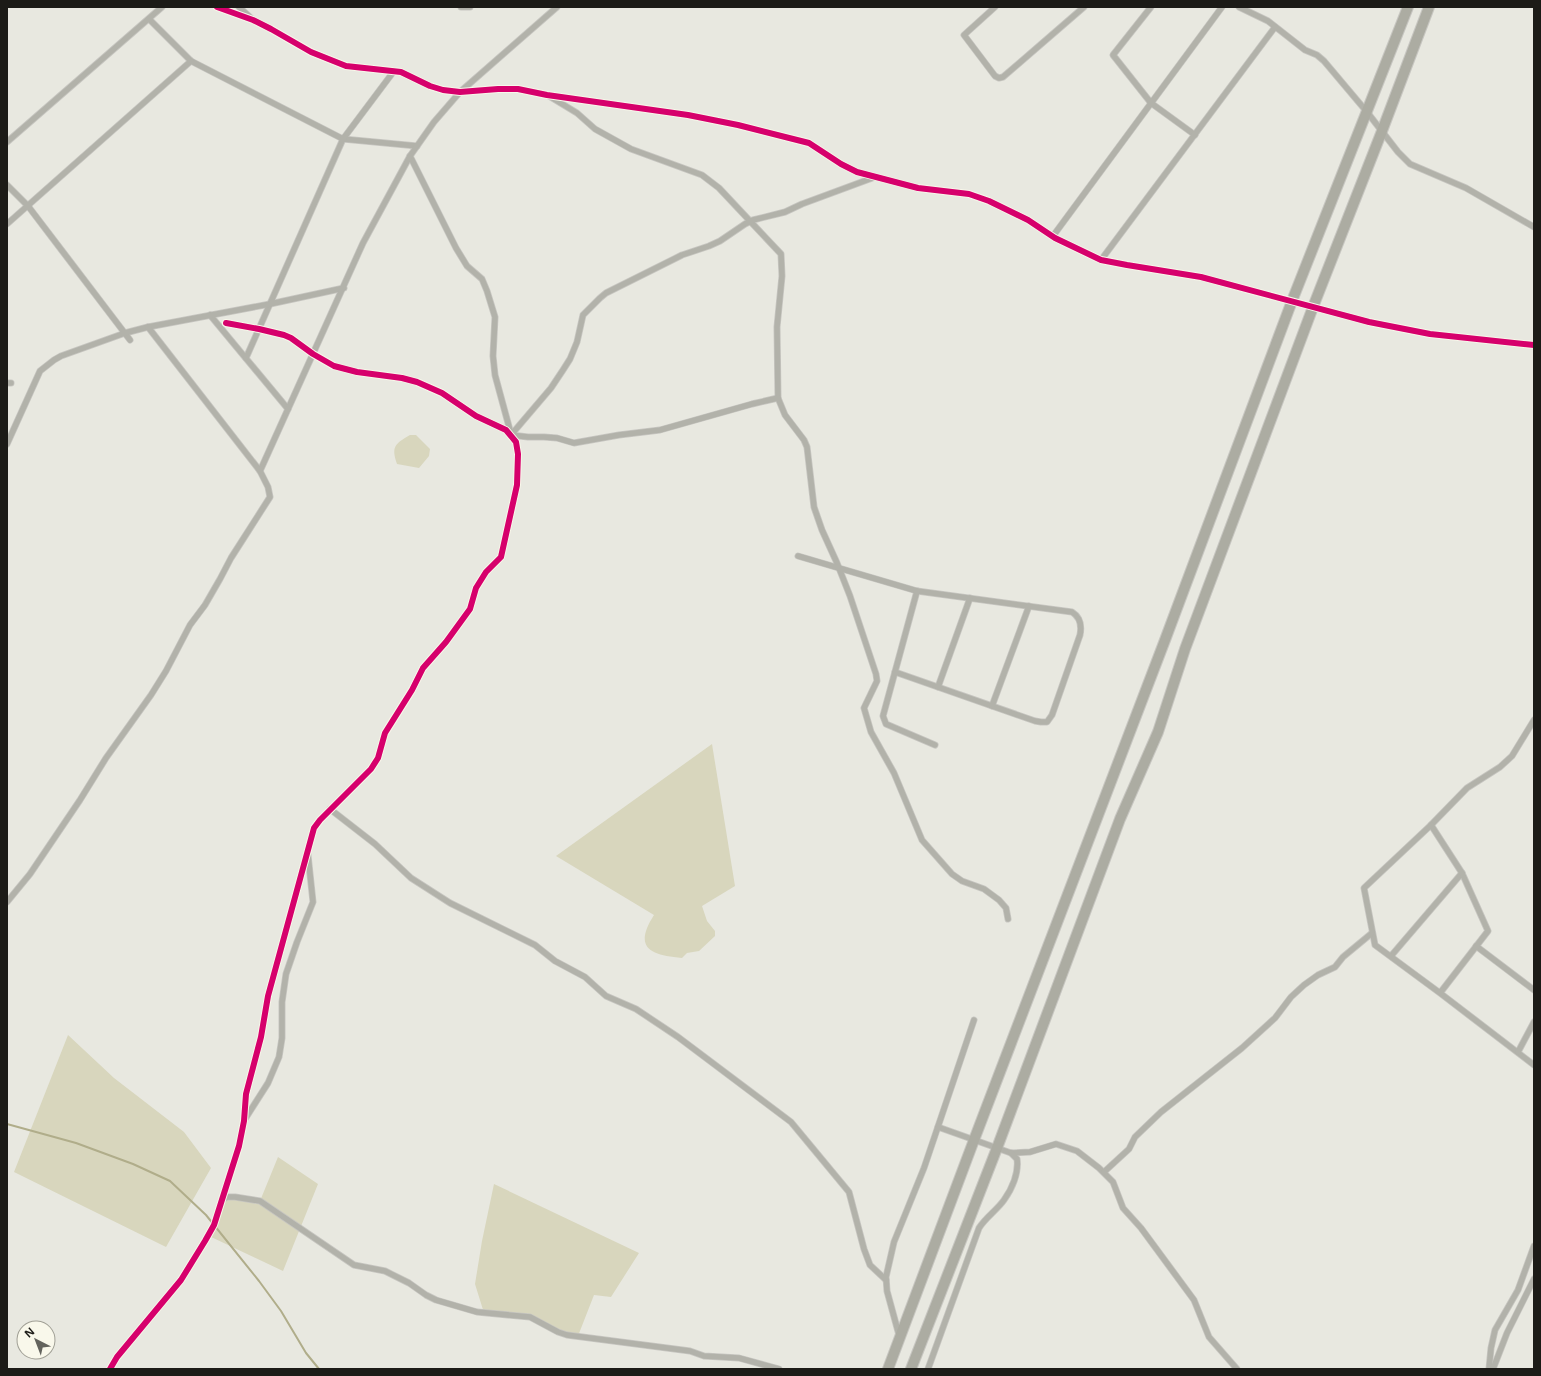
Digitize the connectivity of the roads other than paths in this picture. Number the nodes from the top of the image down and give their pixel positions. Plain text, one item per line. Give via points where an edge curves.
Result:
1 (162, 7) edge
2 (217, 7) edge
3 (239, 7) edge
4 (461, 7) edge
5 (470, 7) edge
6 (557, 7) edge
7 (995, 7) edge
8 (1084, 7) edge
9 (1151, 7) edge
10 (1222, 7) edge
11 (1239, 7) edge
12 (1408, 7) edge
13 (1429, 7) edge
14 (149, 18) junction
15 (253, 20) junction
16 (1275, 27) junction
17 (191, 61) junction
18 (394, 71) junction
19 (460, 92) junction
20 (547, 95) junction
21 (1151, 103) junction
22 (1367, 112) junction
23 (1382, 131) junction
24 (1195, 135) junction
25 (343, 139) junction
26 (7, 142) edge
27 (417, 146) junction
28 (410, 156) junction
29 (875, 177) junction
30 (7, 185) edge
31 (28, 206) junction
32 (749, 222) junction
33 (7, 224) edge
34 (1534, 226) edge
35 (1054, 236) junction
36 (1102, 260) junction
37 (344, 288) junction
38 (1292, 301) junction
39 (270, 304) junction
40 (1313, 306) junction
41 (210, 315) junction
42 (226, 323) dead end
43 (148, 327) junction
44 (259, 329) junction
45 (125, 333) junction
46 (130, 340) dead end
47 (1534, 345) edge
48 (313, 354) junction
49 (246, 358) junction
50 (778, 398) junction
51 (288, 409) junction
52 (511, 435) junction
53 (7, 444) edge
54 (260, 471) junction
55 (798, 556) dead end
56 (839, 568) junction
57 (917, 591) junction
58 (970, 598) junction
59 (1029, 606) junction
60 (895, 672) junction
61 (938, 687) junction
62 (992, 706) junction
63 (1534, 720) edge
64 (934, 745) dead end
65 (330, 809) junction
66 (1431, 825) junction
67 (308, 850) junction
68 (1462, 873) junction
69 (7, 902) edge
70 (1008, 919) dead end
71 (1372, 933) junction
72 (1476, 946) junction
73 (1391, 956) junction
74 (1534, 990) edge
75 (1440, 993) junction
76 (974, 1020) dead end
77 (1534, 1022) edge
78 (1518, 1052) junction
79 (1534, 1065) edge
80 (244, 1121) junction
81 (938, 1127) junction
82 (974, 1140) junction
83 (997, 1148) junction
84 (1011, 1153) junction
85 (1104, 1172) junction
86 (222, 1200) junction
87 (1534, 1246) edge
88 (1534, 1279) edge
89 (886, 1280) junction
90 (900, 1338) junction
91 (110, 1369) edge
92 (779, 1369) edge
93 (888, 1369) edge
94 (911, 1369) edge
95 (928, 1369) edge
96 (1237, 1369) edge
97 (1489, 1369) edge
98 (1493, 1369) edge

1 - 14 street
2 - 15 street
3 - 15 street
4 - 5 street
6 - 19 street
7 - 8 street via 964,34 994,76 999,78
9 - 21 street via 1112,55
10 - 21 street
11 - 16 street
12 - 22 highway
13 - 23 highway
14 - 17 street
14 - 26 street
15 - 18 street via 311,52 346,66
16 - 22 street via 1324,61
16 - 24 street
17 - 25 street
17 - 31 street
18 - 19 street via 430,86
18 - 25 street
19 - 20 street via 518,89
19 - 27 street
20 - 29 street via 688,115 751,128 815,145 841,164
20 - 32 street via 577,113 595,129 619,142 702,175 719,188
21 - 24 street
21 - 35 street
22 - 23 street
22 - 38 highway
23 - 34 street via 1410,164 1466,188
23 - 40 highway
24 - 36 street
25 - 27 street
25 - 39 street
27 - 28 street
28 - 37 street via 363,242
28 - 52 street via 456,248 467,266 482,279 487,291 495,318 495,375
29 - 32 street via 793,209
29 - 35 street via 918,188 969,194 1008,209
30 - 31 street
31 - 33 street
31 - 45 street
32 - 50 street via 781,254 777,327
32 - 52 street via 720,241 682,255 600,298 583,315 577,342 563,370
35 - 36 street
36 - 38 street via 1201,277
37 - 39 street
37 - 48 street
38 - 40 street
38 - 82 highway via 1163,648
39 - 41 street
39 - 44 street
40 - 47 street via 1369,322 1430,334
40 - 83 highway via 1185,649 1158,732 1120,819
41 - 43 street
41 - 49 street
42 - 44 street
43 - 45 street
43 - 54 street
44 - 48 street via 291,338
44 - 49 street
45 - 46 street
45 - 53 street via 61,356 40,371
48 - 51 street
48 - 52 street via 334,366 417,382 442,393
49 - 51 street
50 - 52 street via 660,430 574,444 557,438
50 - 56 street via 785,415 807,447 814,507
51 - 54 street
52 - 65 street via 516,442 518,454 516,485 501,557 486,572 476,588 470,609 423,668 385,733 378,758 371,769
54 - 69 street via 270,497 235,551 205,605 190,625 151,695 30,874
55 - 56 street
56 - 57 street
56 - 70 street via 878,680 864,708 870,732 894,773 922,840 952,874 962,881 984,889 999,900 1006,908
57 - 58 street
57 - 60 street
58 - 59 street
58 - 61 street
59 - 62 street
59 - 62 street via 1072,612 1080,622 1080,635 1052,715 1047,722 1041,722
60 - 61 street
60 - 64 street via 884,721
61 - 62 street
63 - 66 street via 1512,756 1467,788
65 - 67 street via 314,828
65 - 89 street via 375,844 411,878 450,903 535,945 555,961 586,977 606,996 636,1009 678,1037 784,1116 849,1192 870,1265
66 - 68 street
66 - 71 street via 1364,888
67 - 80 street via 268,996 261,1037 246,1094
67 - 80 street via 313,902 286,974 279,1057 268,1083
68 - 72 street via 1488,931
68 - 73 street
71 - 73 street via 1375,945
71 - 85 street via 1335,967 1318,975 1291,997 1275,1018 1242,1048 1161,1112 1135,1136 1129,1149
72 - 74 street
72 - 75 street
73 - 75 street
75 - 78 street
76 - 81 street
77 - 78 street
78 - 79 street
80 - 86 street
81 - 82 street
81 - 89 street via 894,1242
82 - 83 street
82 - 90 highway
83 - 84 street
83 - 94 highway
84 - 85 street via 1030,1152 1056,1144 1077,1151
84 - 95 street via 1017,1159 1015,1177 1004,1201 979,1228
85 - 96 street via 1113,1182 1123,1208 1141,1228 1194,1300 1209,1337
86 - 91 street via 211,1231 185,1273
86 - 92 street via 234,1197 260,1201 354,1265 385,1271 409,1283 426,1296 448,1305 477,1312 530,1317 567,1335 690,1351 704,1356 739,1358
87 - 97 street via 1518,1290 1495,1330
88 - 98 street via 1507,1332
89 - 90 street
90 - 93 highway

